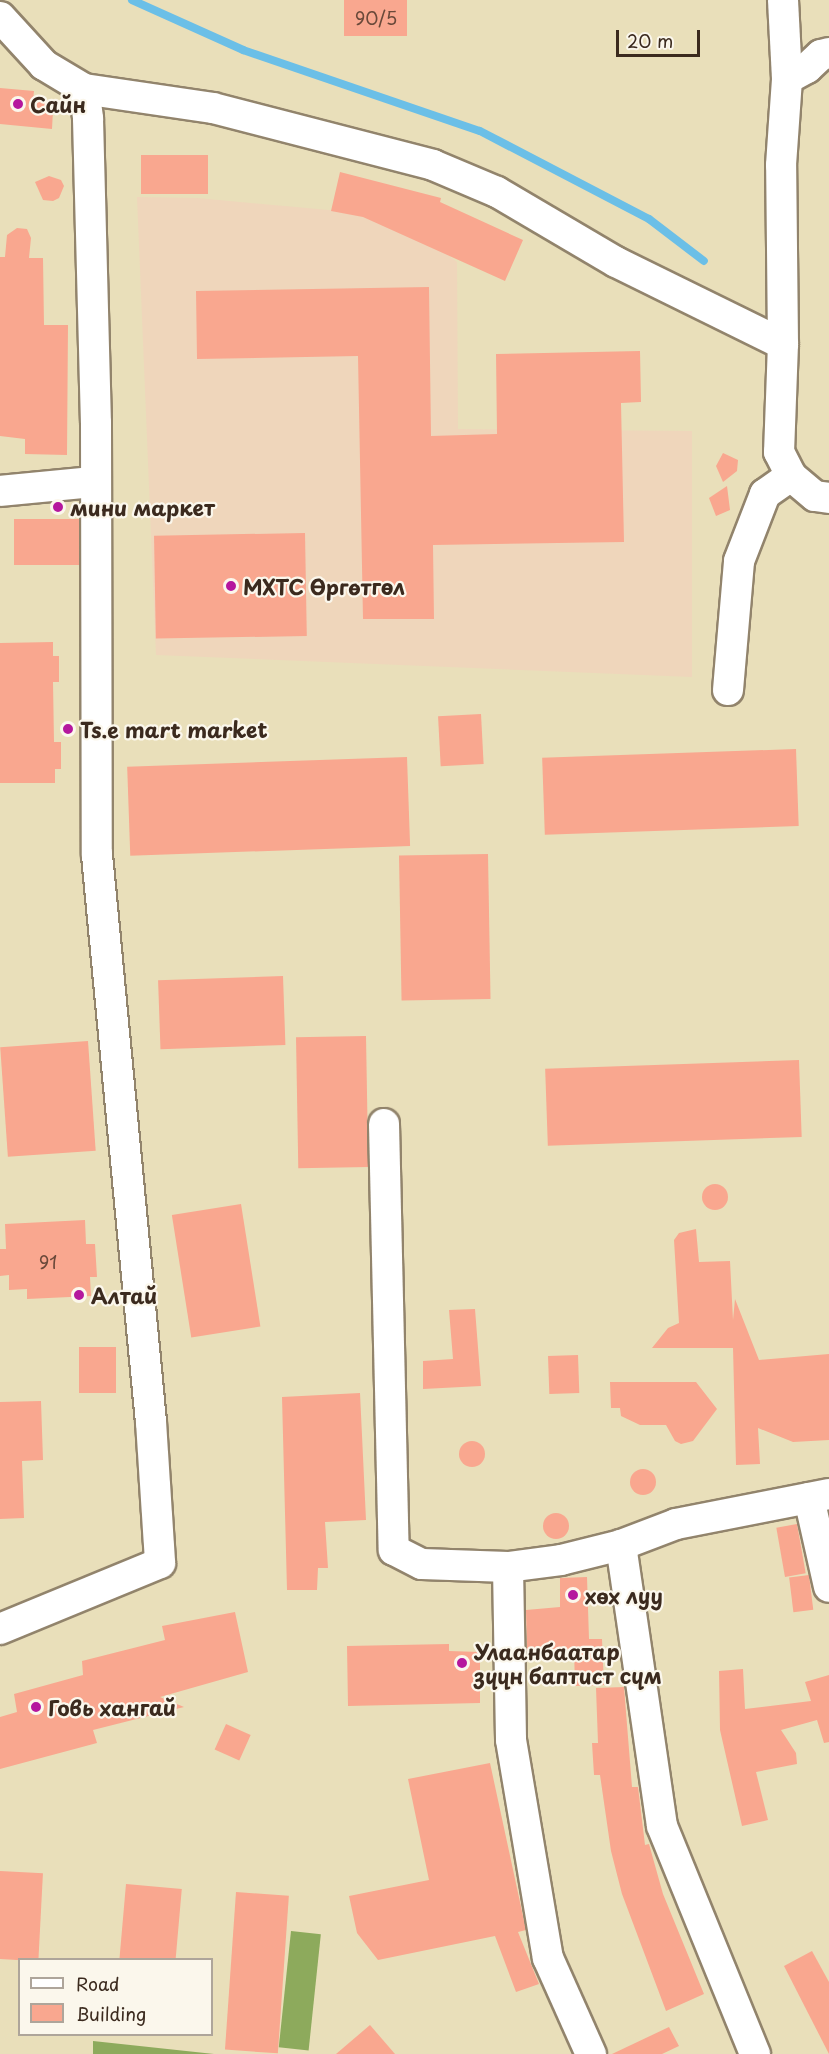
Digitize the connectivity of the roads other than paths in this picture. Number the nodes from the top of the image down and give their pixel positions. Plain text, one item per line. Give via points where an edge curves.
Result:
1 (783, 0) edge
2 (0, 17) edge
3 (829, 53) edge
4 (787, 79) junction
5 (84, 89) junction
6 (783, 344) junction
7 (792, 476) junction
8 (94, 482) junction
9 (0, 491) edge
10 (829, 498) edge
11 (728, 690) dead end
12 (384, 1124) dead end
13 (819, 1496) edge
14 (621, 1545) junction
15 (508, 1567) junction
16 (829, 1587) edge
17 (0, 1629) edge
18 (591, 2054) edge
19 (755, 2054) edge

1 - 4 street
2 - 5 street via 44,65
3 - 4 street
4 - 6 street via 781,165
5 - 6 street via 213,108 456,173 528,208 616,262
5 - 8 street via 95,399
6 - 7 street via 780,452
7 - 10 street via 814,496
7 - 11 street via 765,494 739,561
8 - 9 street
8 - 17 street via 97,855 151,1422 159,1563
12 - 15 street via 394,1550 422,1564
13 - 14 street via 676,1524
13 - 16 street
14 - 15 street
14 - 19 street via 662,1826
15 - 18 street via 511,1740 548,1958

